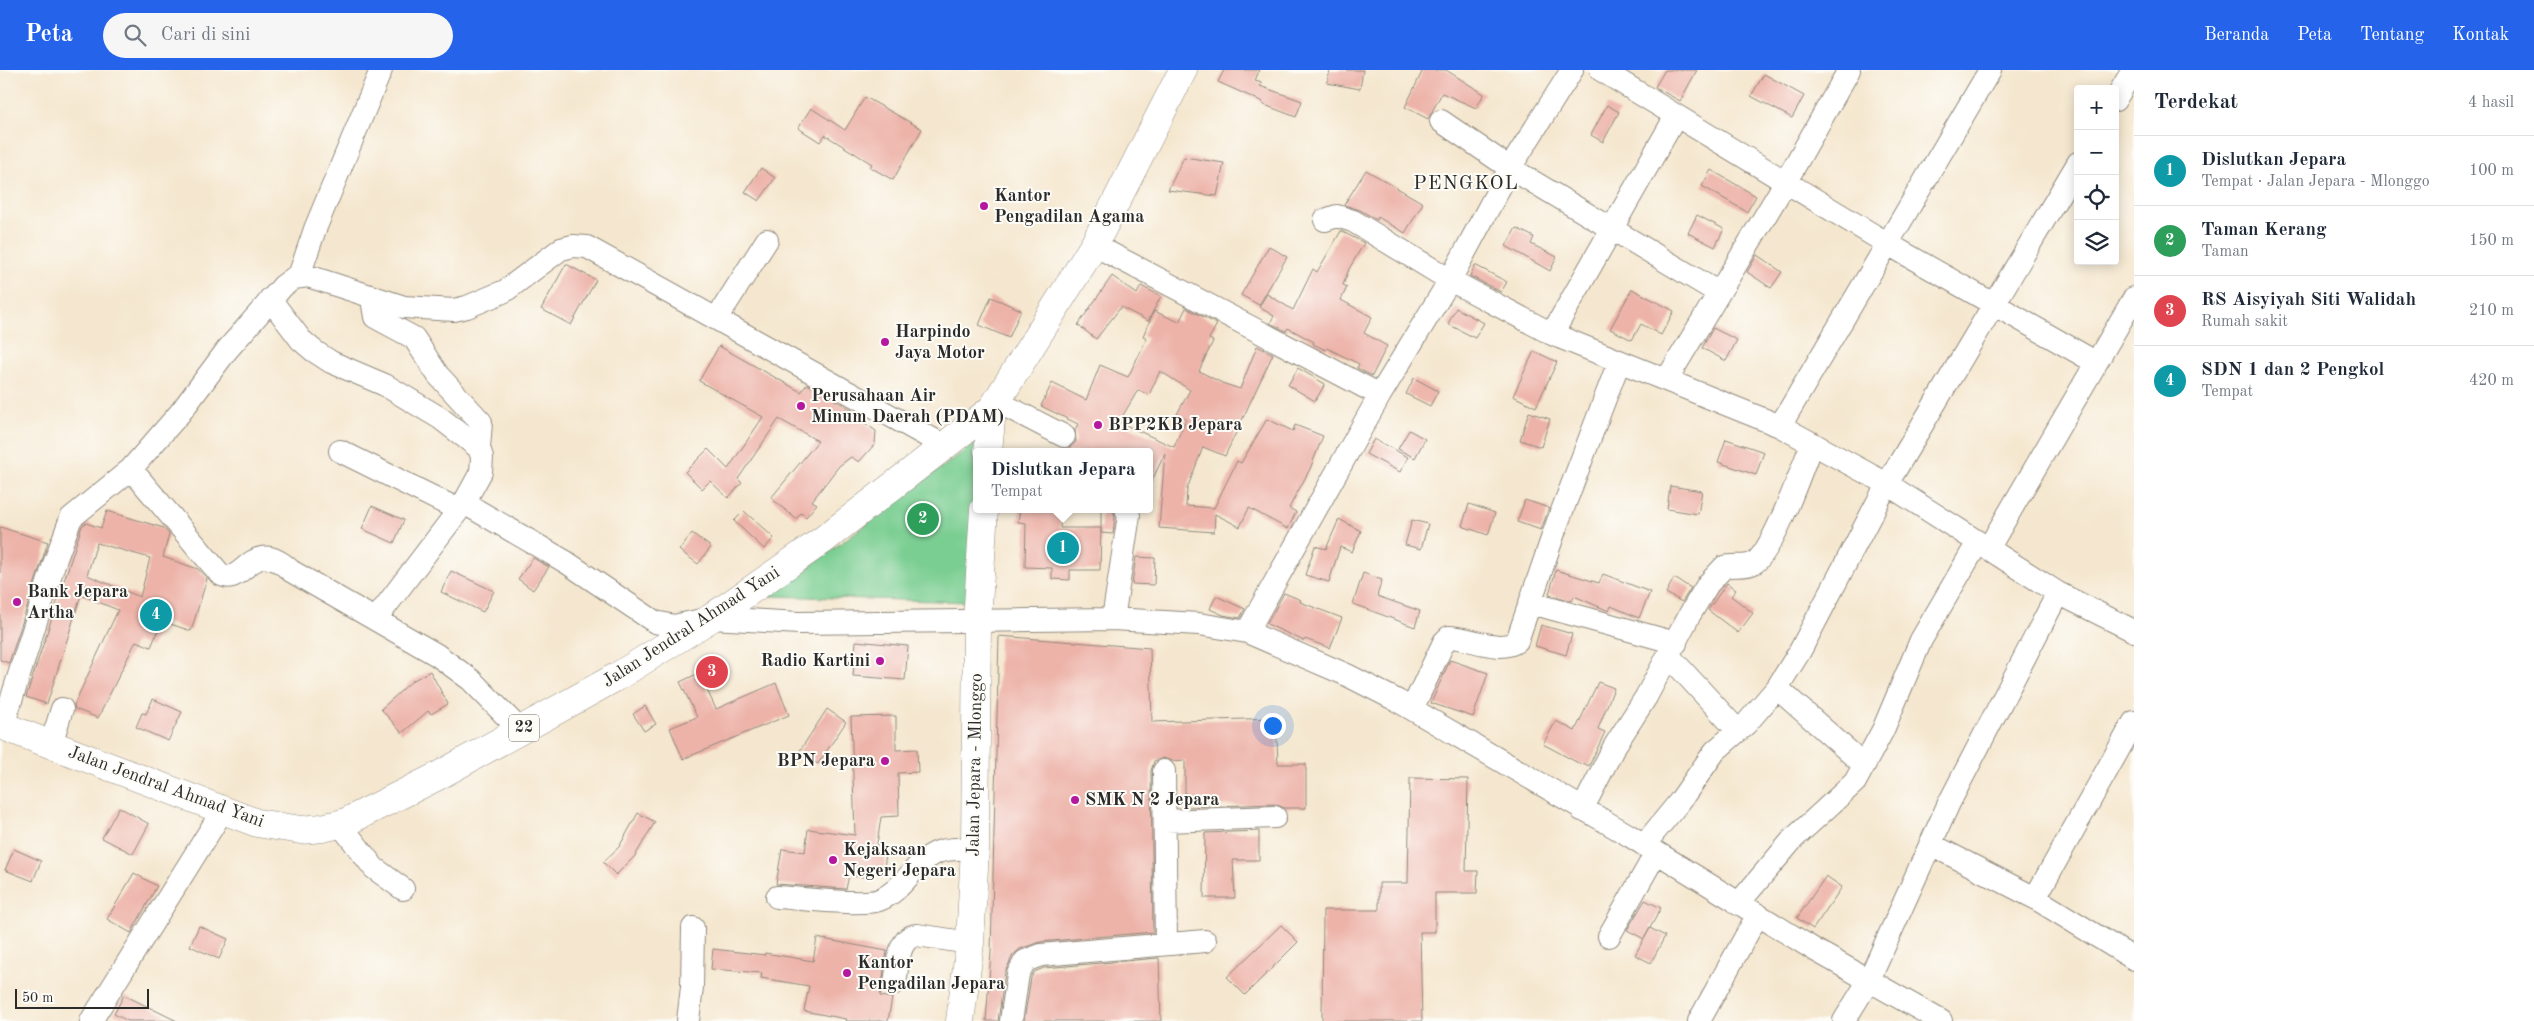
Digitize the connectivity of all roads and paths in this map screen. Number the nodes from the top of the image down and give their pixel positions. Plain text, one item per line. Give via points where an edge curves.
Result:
1 (382, 70) edge
2 (1183, 70) edge
3 (1572, 70) edge
4 (1601, 70) edge
5 (1849, 70) edge
6 (1990, 70) edge
7 (2133, 70) edge
8 (2119, 93) edge
9 (1676, 116) junction
10 (1441, 121) dead end
11 (1510, 168) junction
12 (2074, 170) edge
13 (1785, 183) junction
14 (1325, 220) dead end
15 (1610, 229) junction
16 (767, 240) dead end
17 (1888, 244) junction
18 (1094, 245) junction
19 (300, 276) junction
20 (1450, 280) junction
21 (1719, 293) junction
22 (376, 298) junction
23 (2134, 298) edge
24 (270, 299) junction
25 (1994, 304) junction
26 (717, 318) junction
27 (1552, 334) junction
28 (1619, 362) junction
29 (2095, 362) junction
30 (1666, 379) junction
31 (1380, 395) junction
32 (994, 405) junction
33 (1780, 426) junction
34 (1064, 436) dead end
35 (1812, 443) junction
36 (944, 445) junction
37 (479, 448) junction
38 (989, 448) edge
39 (340, 451) dead end
40 (130, 469) junction
41 (1888, 484) junction
42 (460, 506) junction
43 (984, 513) edge
44 (1128, 513) edge
45 (1983, 545) junction
46 (2058, 593) junction
47 (1531, 603) junction
48 (711, 618) junction
49 (376, 619) junction
50 (1113, 619) junction
51 (977, 622) junction
52 (2134, 631) edge
53 (1247, 632) junction
54 (1673, 650) junction
55 (1777, 688) junction
56 (1412, 709) junction
57 (62, 710) dead end
58 (2134, 722) edge
59 (2, 726) edge
60 (520, 730) junction
61 (1738, 731) junction
62 (51, 744) junction
63 (1864, 765) junction
64 (1164, 771) dead end
65 (222, 810) junction
66 (1582, 810) junction
67 (1274, 817) dead end
68 (1165, 821) junction
69 (340, 824) junction
70 (1930, 844) junction
71 (975, 848) junction
72 (1650, 849) junction
73 (403, 889) dead end
74 (777, 897) dead end
75 (2035, 898) junction
76 (1738, 904) junction
77 (1757, 916) junction
78 (693, 928) dead end
79 (1609, 936) dead end
80 (1205, 941) dead end
81 (970, 942) junction
82 (1166, 944) junction
83 (2134, 959) edge
84 (1868, 980) junction
85 (895, 983) dead end
86 (1934, 1019) edge
87 (91, 1021) edge
88 (688, 1021) edge
89 (960, 1021) edge
90 (1011, 1021) edge
91 (1699, 1021) edge
92 (1844, 1021) edge

1 - 19 street via 315,229
2 - 18 main road, Jalan Jendral Ahmad Yani / 22
3 - 11 street
4 - 9 street
5 - 13 street
6 - 17 street
7 - 8 street
9 - 13 street
9 - 15 street
10 - 11 street
11 - 15 street
11 - 20 street
12 - 25 street
13 - 17 street
13 - 21 street
14 - 20 street via 1337,216 1353,221
15 - 21 street
15 - 27 street
16 - 26 street
17 - 25 street
17 - 33 street
18 - 31 street
18 - 32 main road, Jalan Jendral Ahmad Yani / 22
19 - 22 street
19 - 24 street
20 - 27 street
20 - 31 street
21 - 30 street
22 - 26 street via 404,307 430,310 467,307 505,291 561,249 579,246 639,274
22 - 37 street via 372,312 375,317 414,338 438,375 480,422
23 - 29 street
24 - 37 street via 314,352 385,385 440,418
24 - 40 street via 180,413
25 - 29 street
25 - 41 street
26 - 36 street
27 - 28 street
28 - 30 street
28 - 47 street via 1557,524
29 - 45 street
30 - 33 street
31 - 53 street
32 - 34 street
32 - 36 main road, Jalan Jendral Ahmad Yani / 22
32 - 38 main road
33 - 35 street
35 - 41 street
35 - 54 street via 1779,527 1757,560 1748,565 1728,565 1719,571 1690,614
36 - 48 main road, Jalan Jendral Ahmad Yani / 22 via 823,540
37 - 42 street via 481,472
39 - 42 street
40 - 49 street via 225,577 234,576 252,562 268,556
40 - 59 street via 71,518
41 - 45 street
41 - 55 street via 1800,651
42 - 48 street via 566,562 655,622 674,626
42 - 49 street
43 - 51 main road, Jalan Jepara - Mlonggo
44 - 50 street
45 - 46 street
45 - 63 street via 1921,640 1883,730
46 - 52 street
46 - 70 street
47 - 54 street
47 - 56 street via 1521,633 1512,645 1449,637
48 - 51 street via 798,623
48 - 60 main road, Jalan Jendral Ahmad Yani / 22 via 618,676
49 - 60 street via 437,655 471,680
50 - 51 street
50 - 53 street via 1199,624
51 - 71 main road, Jalan Jepara - Mlonggo
53 - 56 street via 1347,675
54 - 61 street
54 - 66 street via 1614,747
55 - 61 street
55 - 63 street
56 - 66 street
57 - 62 street
58 - 75 street
59 - 62 main road, Jalan Jendral Ahmad Yani / 22
60 - 69 main road, Jalan Jendral Ahmad Yani / 22
61 - 72 street via 1715,750
62 - 65 main road, Jalan Jendral Ahmad Yani / 22
63 - 76 street via 1855,782 1793,839
64 - 68 street
65 - 69 main road, Jalan Jendral Ahmad Yani / 22 via 281,828 301,830
65 - 87 street
66 - 72 street
67 - 68 street
68 - 82 street
69 - 73 street via 374,868
70 - 75 street
70 - 84 street
71 - 74 street via 934,854 894,892 872,902
71 - 81 main road, Jalan Jepara - Mlonggo
72 - 76 street
72 - 79 street
75 - 83 street
76 - 77 street
77 - 84 street
77 - 91 street
78 - 88 street
80 - 82 street
81 - 85 street via 917,935 910,937 903,943
81 - 89 main road, Jalan Jepara - Mlonggo
82 - 90 street via 1040,955 1025,961 1018,974
84 - 86 street
84 - 92 street

